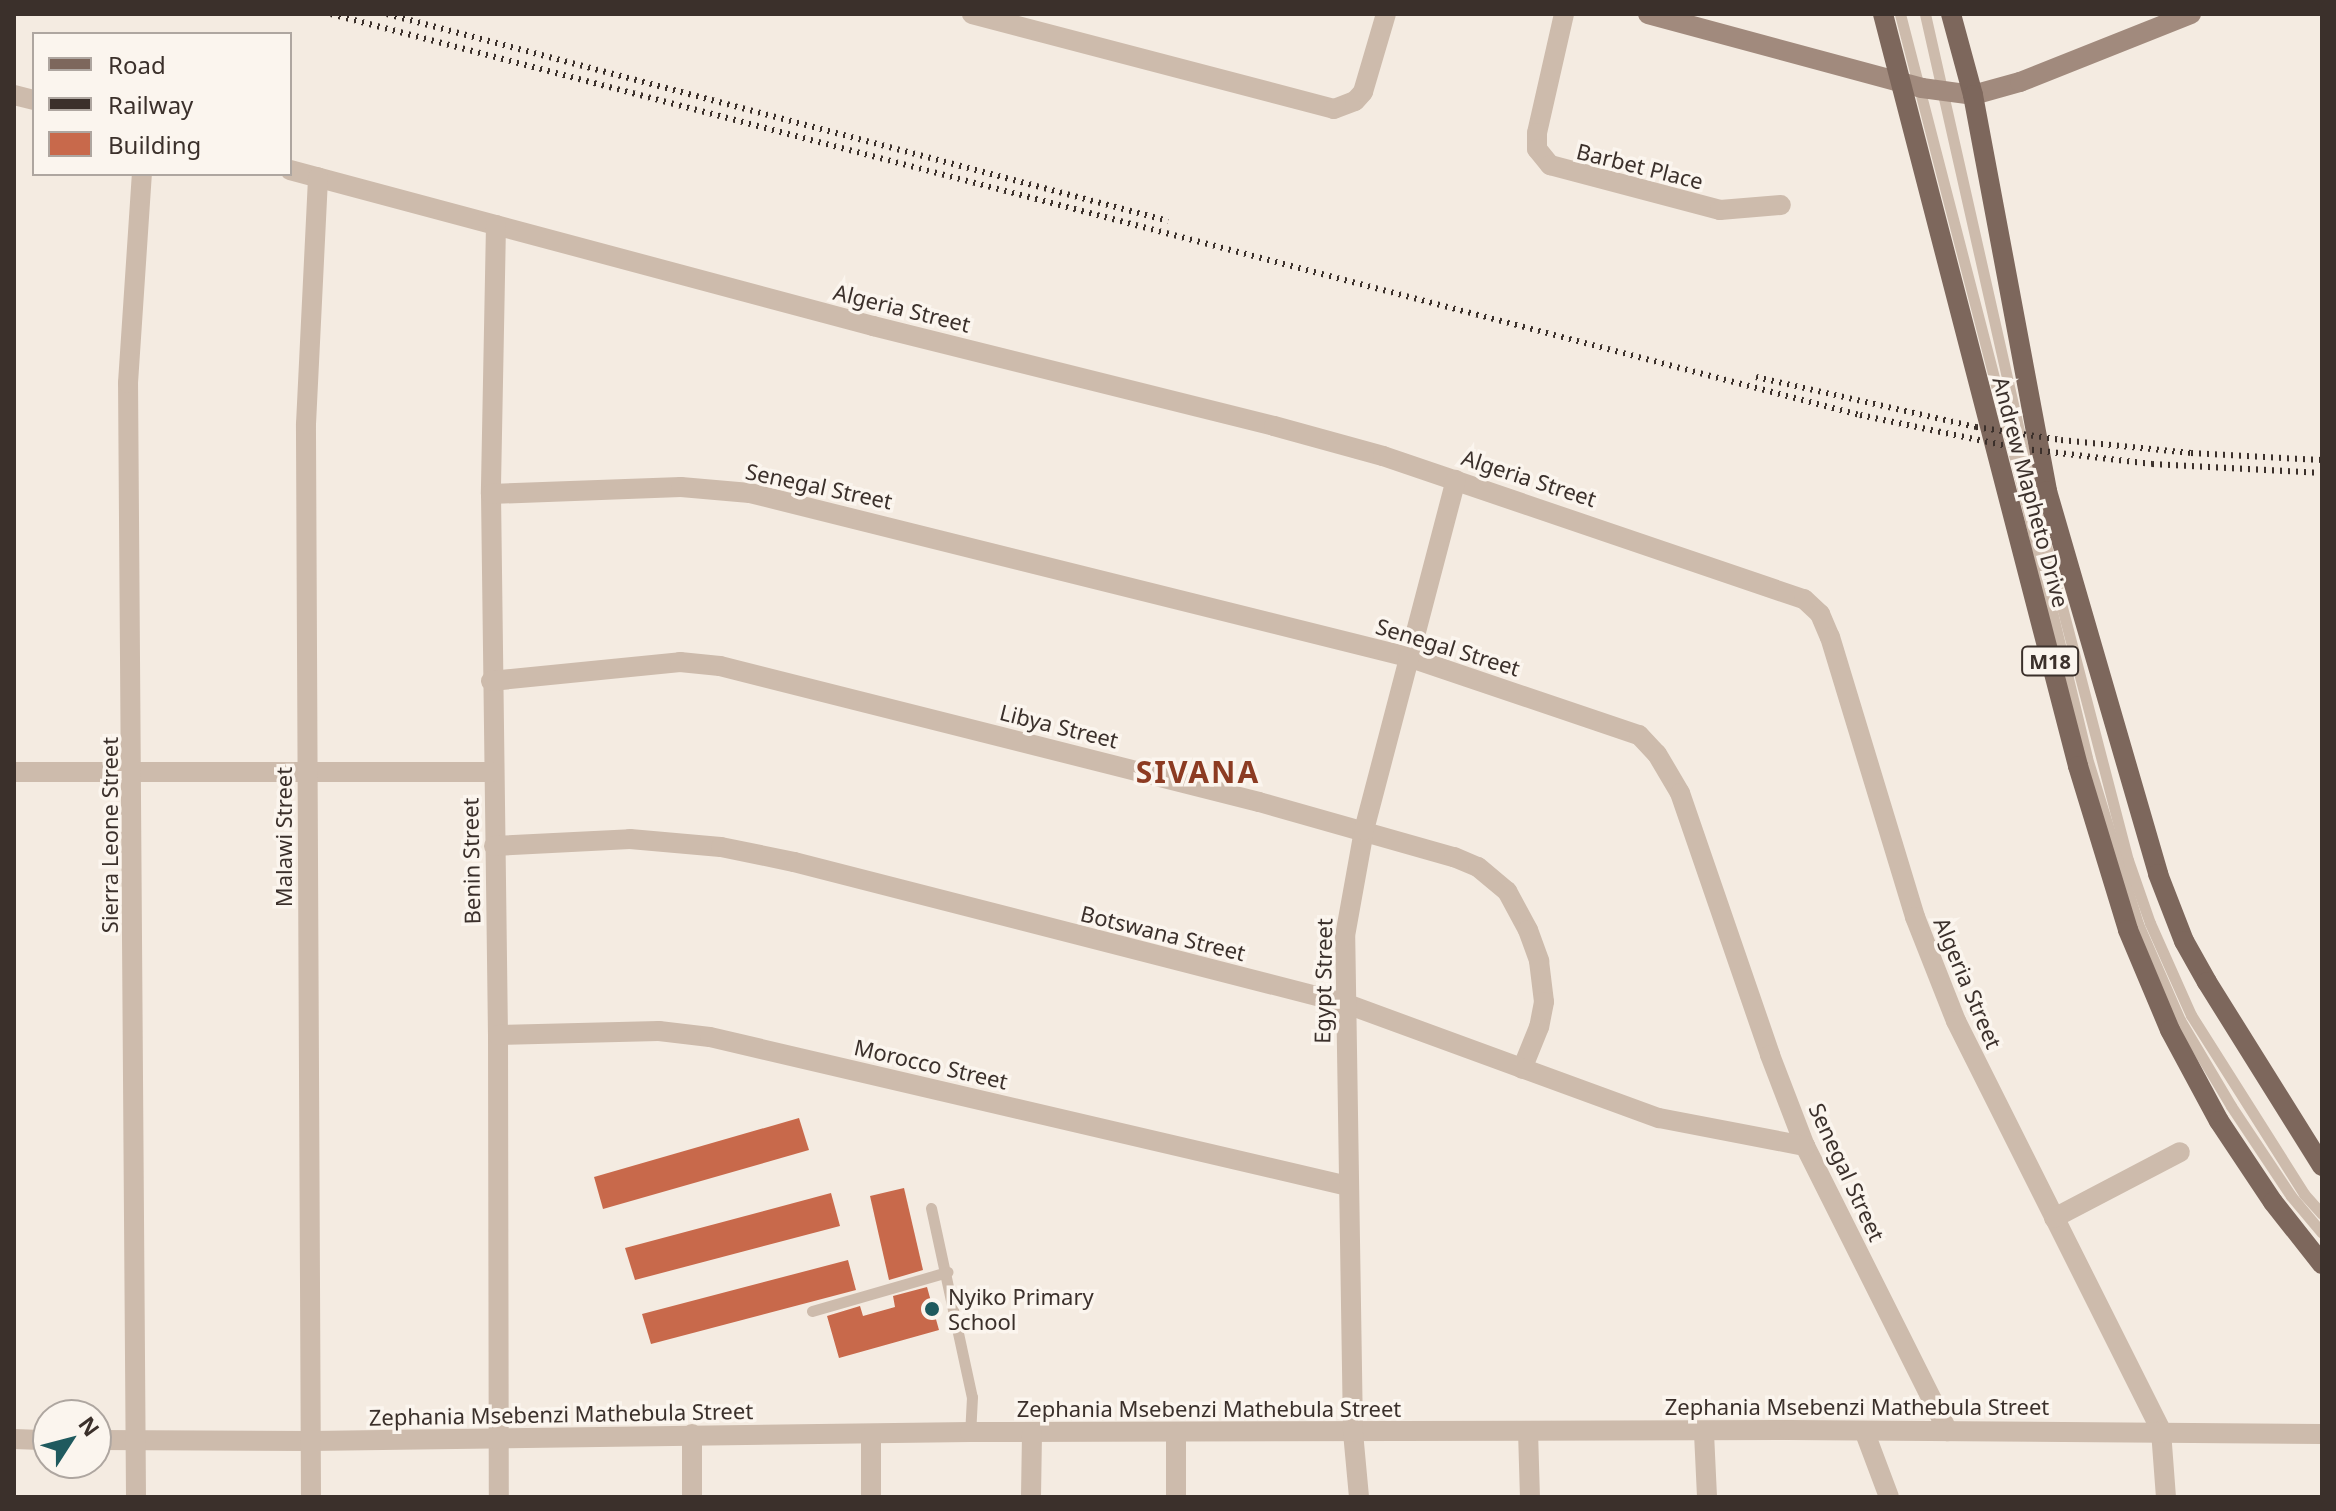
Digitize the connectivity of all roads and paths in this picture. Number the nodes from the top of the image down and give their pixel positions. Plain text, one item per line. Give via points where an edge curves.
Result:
1 (972, 14) edge
2 (1386, 14) edge
3 (1564, 14) edge
4 (1648, 14) edge
5 (1697, 14) edge
6 (1883, 14) edge
7 (1900, 14) edge
8 (1925, 14) edge
9 (1951, 14) edge
10 (2191, 14) edge
11 (1712, 29) junction
12 (1902, 82) junction
13 (1922, 88) junction
14 (1944, 91) junction
15 (1973, 95) junction
16 (292, 170) edge
17 (142, 176) edge
18 (318, 177) junction
19 (1781, 205) dead end
20 (496, 225) junction
21 (1456, 480) junction
22 (491, 494) junction
23 (1408, 657) junction
24 (491, 681) junction
25 (308, 770) junction
26 (14, 772) edge
27 (134, 772) junction
28 (493, 772) junction
29 (1364, 830) junction
30 (494, 846) junction
31 (1344, 1003) junction
32 (498, 1035) junction
33 (1522, 1069) junction
34 (2314, 1144) edge
35 (1805, 1146) junction
36 (2180, 1152) dead end
37 (2322, 1166) edge
38 (1348, 1186) junction
39 (931, 1208) dead end
40 (2322, 1214) edge
41 (2054, 1218) junction
42 (2322, 1233) edge
43 (2322, 1264) edge
44 (947, 1272) junction
45 (812, 1311) dead end
46 (1528, 1431) junction
47 (1948, 1431) junction
48 (2161, 1431) junction
49 (970, 1432) junction
50 (1353, 1432) junction
51 (1704, 1433) junction
52 (1865, 1433) junction
53 (692, 1434) junction
54 (1032, 1434) junction
55 (1176, 1434) junction
56 (2322, 1434) edge
57 (871, 1436) junction
58 (499, 1439) junction
59 (112, 1440) edge
60 (135, 1440) junction
61 (310, 1441) junction
62 (136, 1497) edge
63 (311, 1497) edge
64 (499, 1497) edge
65 (692, 1497) edge
66 (871, 1497) edge
67 (1031, 1497) edge
68 (1176, 1497) edge
69 (1359, 1497) edge
70 (1530, 1497) edge
71 (1707, 1497) edge
72 (1889, 1497) edge
73 (2166, 1497) edge

1 - 2 street via 1334,109 1363,92
3 - 19 street, Barbet Place via 1537,133 1537,149 1550,165 1720,210
4 - 11 street
5 - 11 street
6 - 12 main road, Andrew Mapheto Drive / M18
7 - 13 lane
8 - 14 lane
9 - 15 main road, Andrew Mapheto Drive / M18
10 - 15 street via 2020,82
11 - 12 street
12 - 13 street
12 - 43 main road, Andrew Mapheto Drive / M18 via 2066,721 2128,930 2170,1030 2219,1121
13 - 14 street
13 - 42 lane via 2087,758 2138,924 2180,1020 2224,1094 2291,1196
14 - 15 street
14 - 40 lane via 2038,515 2128,860 2191,1015 2304,1194
15 - 34 main road, Andrew Mapheto Drive / M18 via 2047,491 2158,874 2184,941 2207,982
16 - 18 street, Algeria Street
17 - 27 street, Sierra Leone Street via 129,355
18 - 20 street, Algeria Street
18 - 25 street, Malawi Street via 306,411
20 - 21 street, Algeria Street via 1274,426
20 - 22 street, Benin Street
21 - 23 street, Egypt Street
21 - 41 street, Algeria Street via 1784,591 1804,599 1820,614 1933,968 1997,1111
22 - 23 street, Senegal Street via 681,487 750,493
22 - 24 street, Benin Street
23 - 29 street, Egypt Street
23 - 35 street, Senegal Street via 1639,735 1657,754 1680,793
24 - 28 street, Benin Street
24 - 29 street, Libya Street via 702,662
25 - 27 street
25 - 28 street
25 - 61 street, Malawi Street
26 - 27 street
27 - 60 street, Sierra Leone Street
28 - 30 street, Benin Street
29 - 31 street, Egypt Street via 1345,936
29 - 33 street, Libya Street via 1478,867 1516,903 1543,985 1539,1027
30 - 31 street, Botswana Street via 630,839 721,847
30 - 32 street, Benin Street
31 - 33 street, Botswana Street
31 - 38 street, Egypt Street
32 - 38 street, Morocco Street via 698,1035
32 - 58 street, Benin Street
33 - 35 street, Botswana Street via 1659,1118
34 - 37 main road, Andrew Mapheto Drive / M18
35 - 47 street, Senegal Street
36 - 41 street
38 - 50 street, Egypt Street
39 - 44 lane
41 - 48 street, Algeria Street
44 - 45 lane
44 - 49 lane via 972,1397
46 - 50 street, Zephania Msebenzi Mathebula Street
46 - 51 street, Zephania Msebenzi Mathebula Street
46 - 70 street
47 - 48 street, Zephania Msebenzi Mathebula Street
47 - 52 street, Zephania Msebenzi Mathebula Street
48 - 56 street, Zephania Msebenzi Mathebula Street
48 - 73 street, Algeria Street
49 - 54 street, Zephania Msebenzi Mathebula Street
49 - 57 street, Zephania Msebenzi Mathebula Street
50 - 55 street, Zephania Msebenzi Mathebula Street
50 - 69 street, Egypt Street
51 - 52 street, Zephania Msebenzi Mathebula Street
51 - 71 street
52 - 72 street
53 - 57 street, Zephania Msebenzi Mathebula Street
53 - 58 street, Zephania Msebenzi Mathebula Street
53 - 65 street
54 - 55 street, Zephania Msebenzi Mathebula Street
54 - 67 street
55 - 68 street
57 - 66 street
58 - 61 street, Zephania Msebenzi Mathebula Street
58 - 64 street, Benin Street
59 - 60 street, Zephania Msebenzi Mathebula Street
60 - 61 street, Zephania Msebenzi Mathebula Street
60 - 62 street, Sierra Leone Street
61 - 63 street, Malawi Street

